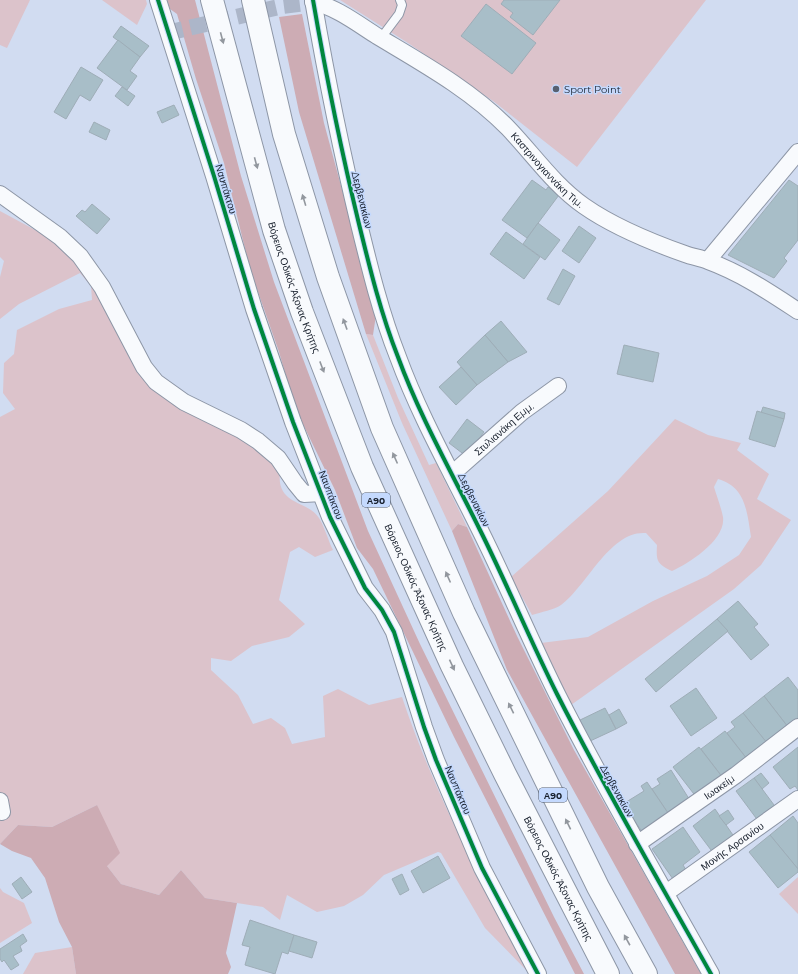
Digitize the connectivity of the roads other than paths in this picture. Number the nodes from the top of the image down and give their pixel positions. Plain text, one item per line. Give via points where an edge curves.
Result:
1 (158, 0) edge
2 (212, 0) edge
3 (253, 0) edge
4 (400, 0) edge
5 (313, 1) edge
6 (381, 38) junction
7 (798, 152) edge
8 (0, 194) edge
9 (708, 260) junction
10 (798, 311) edge
11 (558, 386) dead end
12 (452, 474) junction
13 (322, 493) junction
14 (798, 727) edge
15 (798, 799) edge
16 (637, 844) junction
17 (666, 893) junction
18 (538, 974) edge
19 (608, 974) edge
20 (646, 974) edge
21 (711, 974) edge

1 - 13 street, Ναυπάκτου via 252,301 293,422
2 -> 19 highway, Βόρειος Οδικός Άξονας Κρήτης / Α90 via 274,230 306,325 362,467 485,734
20 -> 3 highway, Α90 via 598,887 464,613 382,428 328,277 284,134
4 - 6 lane via 402,5 399,14
5 - 6 street, Καστρινογιαννάκη Τιμ.
5 - 12 street, Δερβενακίων via 330,99 378,298 406,377
6 - 9 street, Καστρινογιαννάκη Τιμ. via 489,111 508,128 556,182 584,206 651,240 687,255
7 - 9 street
8 - 13 street via 60,237 80,256 102,287 144,367 156,382 184,402 258,440 278,458 304,494
9 - 10 street, Καστρινογιαννάκη Τιμ. via 754,283
11 - 12 street, Στυλιανάκη Εμμ. via 522,412
12 - 16 street, Δερβενακίων via 556,693
13 - 18 street, Ναυπάκτου via 330,517 365,588 382,610 394,632 436,760 482,868
14 - 16 street, Ιωακείμ via 736,775
15 - 17 street, Μονής Αρσανίου
16 - 17 street, Δερβενακίων
17 - 21 street, Δερβενακίων

